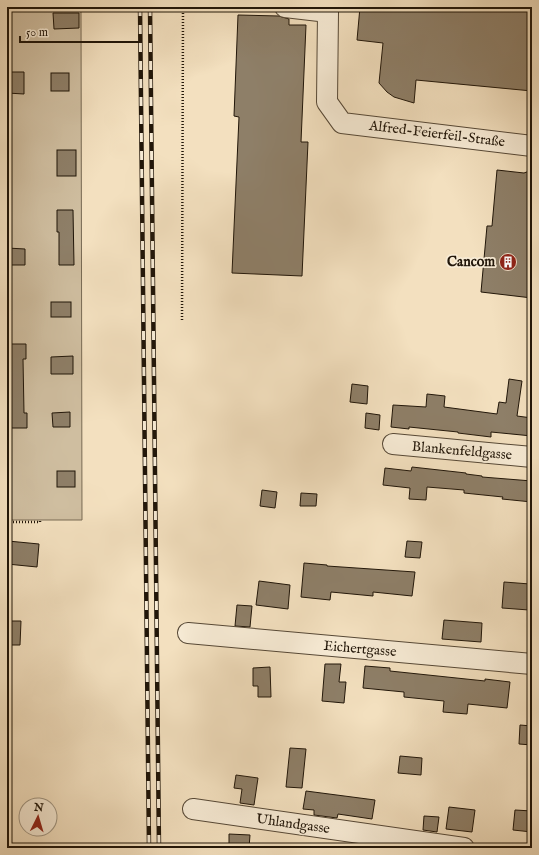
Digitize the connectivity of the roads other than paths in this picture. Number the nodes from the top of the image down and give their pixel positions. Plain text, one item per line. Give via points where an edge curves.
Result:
1 (285, 7) edge
2 (532, 146) edge
3 (393, 444) dead end
4 (532, 458) edge
5 (188, 633) dead end
6 (532, 664) edge
7 (193, 809) dead end
8 (464, 848) edge

1 - 2 street, Alfred-Feierfeil-Straße via 328,12 327,102 342,123
3 - 4 street, Blankenfeldgasse
5 - 6 street, Eichertgasse
7 - 8 street, Uhlandgasse

